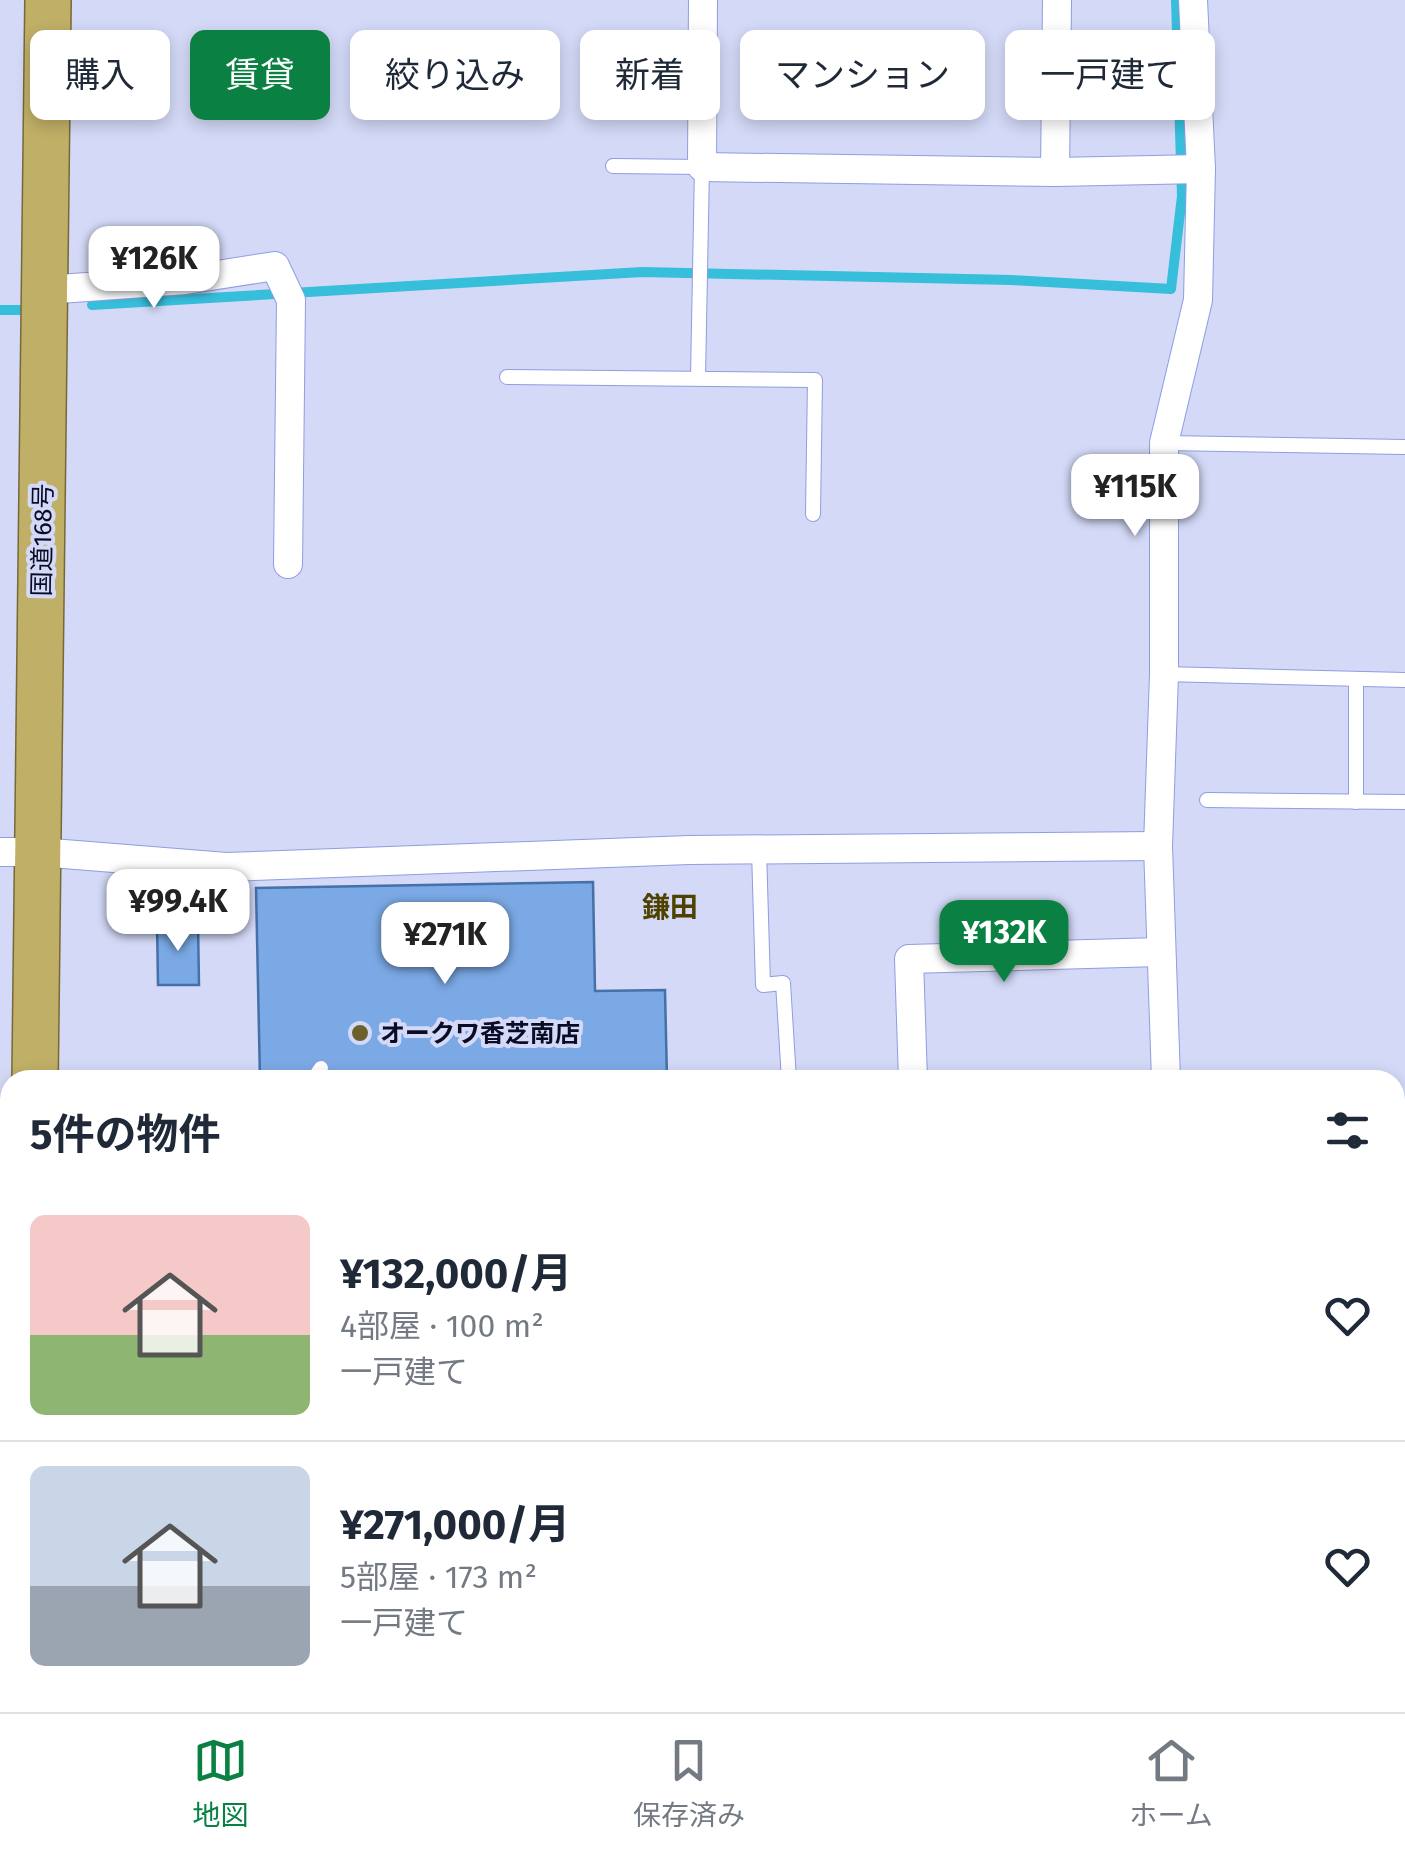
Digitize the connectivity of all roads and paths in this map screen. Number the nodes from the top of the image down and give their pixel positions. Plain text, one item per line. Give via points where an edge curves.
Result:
1 (48, 0) edge
2 (703, 0) edge
3 (1057, 0) edge
4 (1194, 0) edge
5 (613, 166) dead end
6 (702, 167) junction
7 (1201, 168) junction
8 (1055, 172) junction
9 (44, 290) junction
10 (507, 378) dead end
11 (698, 378) junction
12 (1164, 444) junction
13 (1405, 446) edge
14 (813, 514) dead end
15 (288, 564) dead end
16 (1164, 674) junction
17 (1356, 679) junction
18 (1405, 680) edge
19 (1207, 800) dead end
20 (1356, 802) junction
21 (1405, 802) edge
22 (1158, 846) junction
23 (759, 850) junction
24 (20, 852) edge
25 (1160, 952) junction
26 (35, 1070) edge
27 (788, 1070) edge
28 (912, 1070) edge
29 (1166, 1070) edge

1 - 9 highway, 国道168号
2 - 6 street
3 - 8 street
4 - 7 street
5 - 6 lane
6 - 8 street
6 - 11 lane
7 - 8 street
7 - 12 street via 1198,300
9 - 15 street via 276,266 287,290
9 - 24 highway, 国道168号
10 - 11 lane
11 - 14 lane via 815,380
12 - 13 lane
12 - 16 street
16 - 17 lane
16 - 22 street
17 - 18 lane
17 - 20 lane
19 - 20 lane
20 - 21 lane
22 - 23 street
22 - 25 street
23 - 24 street via 226,867
23 - 27 lane via 763,985 783,984
24 - 26 highway, 国道168号
25 - 28 street via 908,960
25 - 29 street

